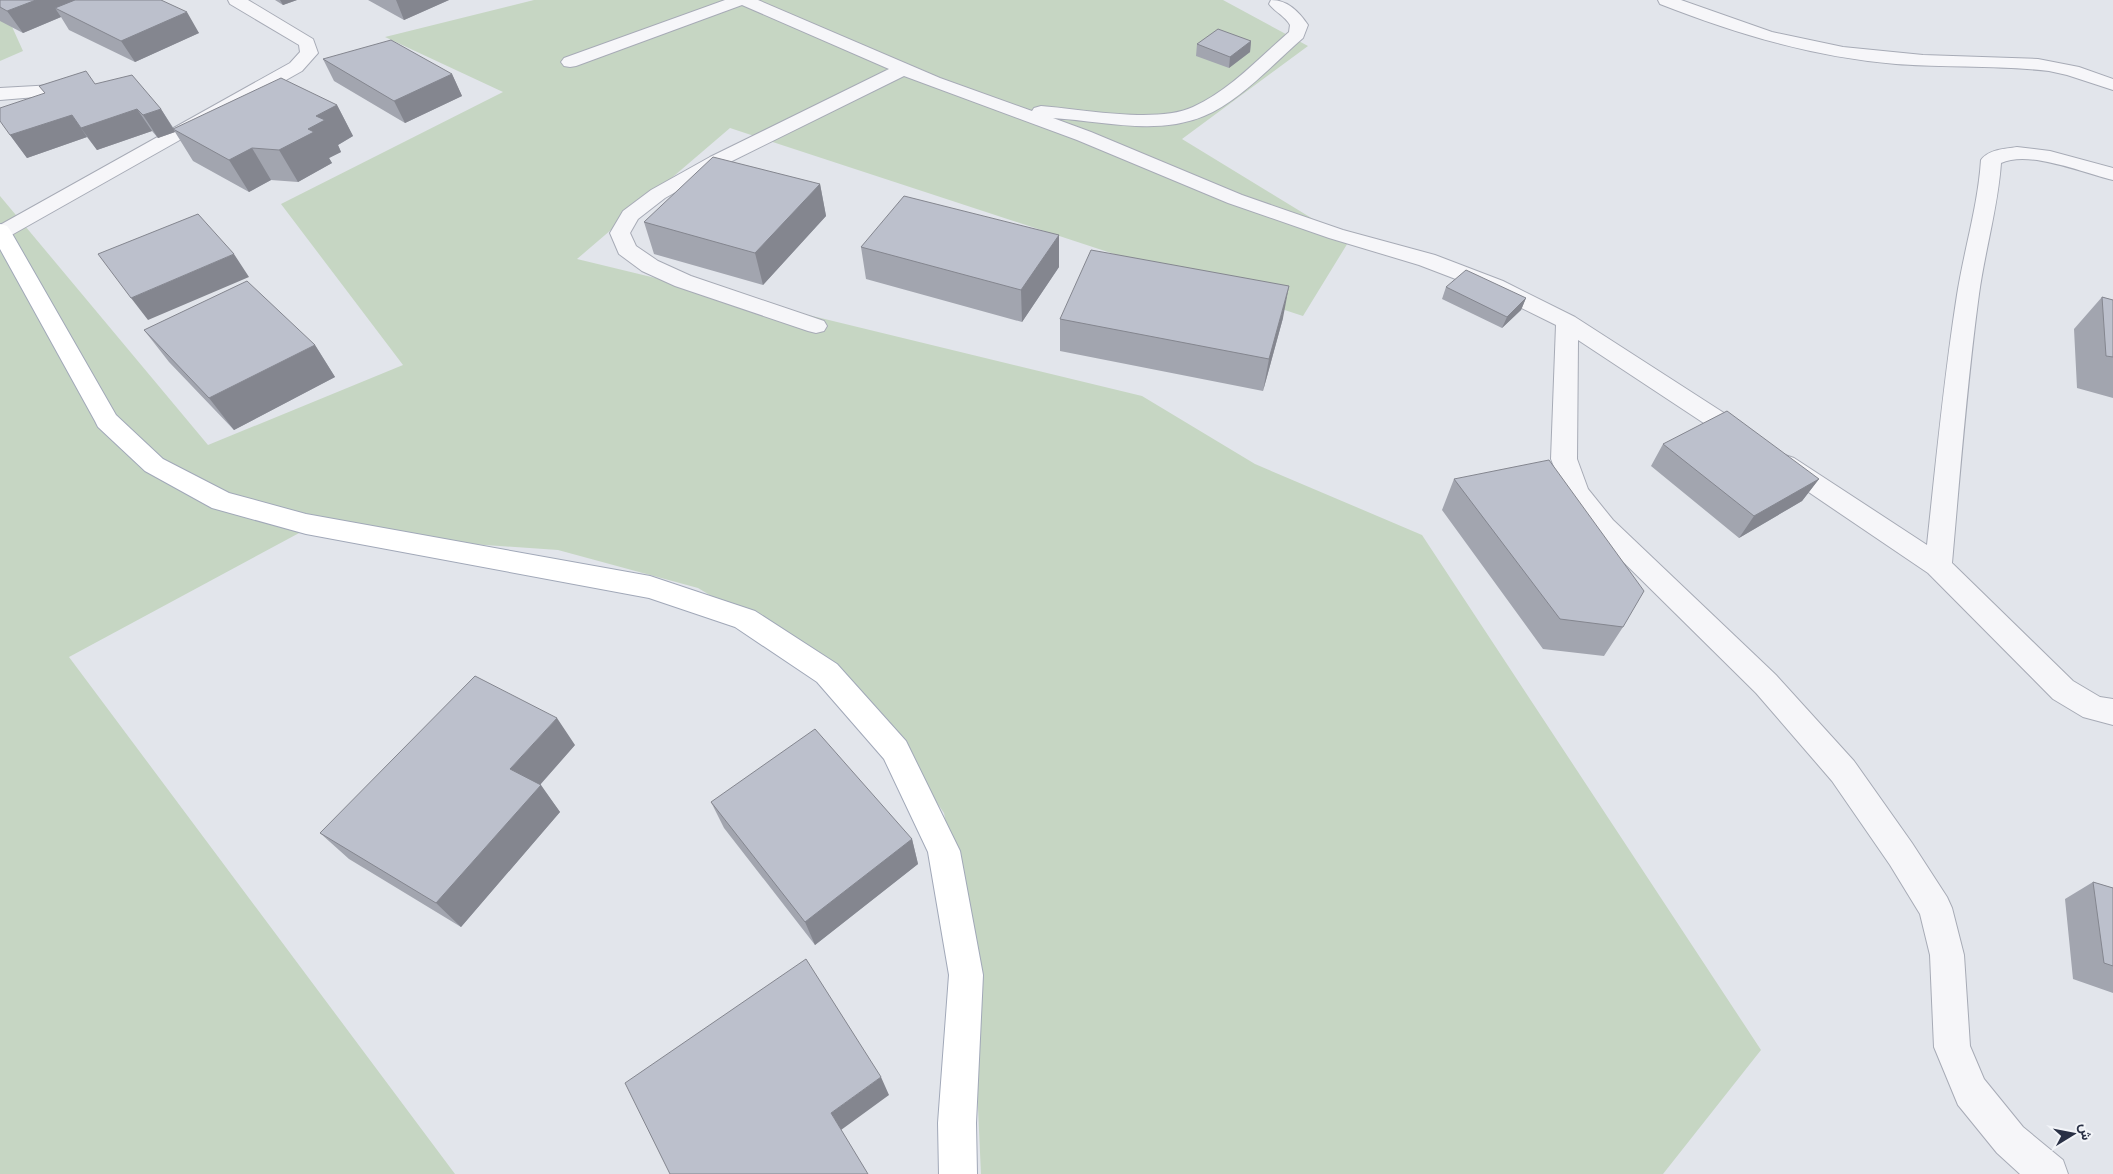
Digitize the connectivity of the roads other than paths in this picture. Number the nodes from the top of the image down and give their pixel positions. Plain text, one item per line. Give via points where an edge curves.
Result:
1 (236, 0) edge
2 (743, 0) edge
3 (1666, 0) edge
4 (1276, 4) dead end
5 (570, 62) dead end
6 (903, 69) junction
7 (2113, 85) edge
8 (54, 91) edge
9 (0, 94) edge
10 (1015, 112) junction
11 (2113, 174) edge
12 (1, 232) edge
13 (1567, 322) junction
14 (816, 326) dead end
15 (1938, 566) junction
16 (2113, 712) edge
17 (958, 1174) edge
18 (2049, 1174) edge

1 - 12 street via 307,43 309,53 296,67
2 - 5 street
2 - 6 street
3 - 7 street via 1727,24 1805,47 1870,56 2032,64 2076,72
4 - 10 street via 1294,17 1299,25 1297,34 1217,102 1197,112 1173,119 1140,120 1087,114
6 - 10 street
6 - 14 street via 717,161 658,194 630,216 620,232 627,249 650,266 683,281
8 - 9 street
10 - 13 street via 1084,136 1235,199 1336,234 1427,260 1487,283
11 - 15 street via 2028,154 2003,154 1991,160 1954,387
12 - 17 main road via 107,421 154,465 221,500 306,524 650,586 746,619 828,673 895,750 944,850 966,975 957,1123
13 - 15 street
13 - 18 street via 1564,459 1577,493 1604,527 1766,684 1843,771 1902,854 1935,908 1947,955 1952,1047 1971,1092 2010,1140
15 - 16 street via 2063,690 2094,708

